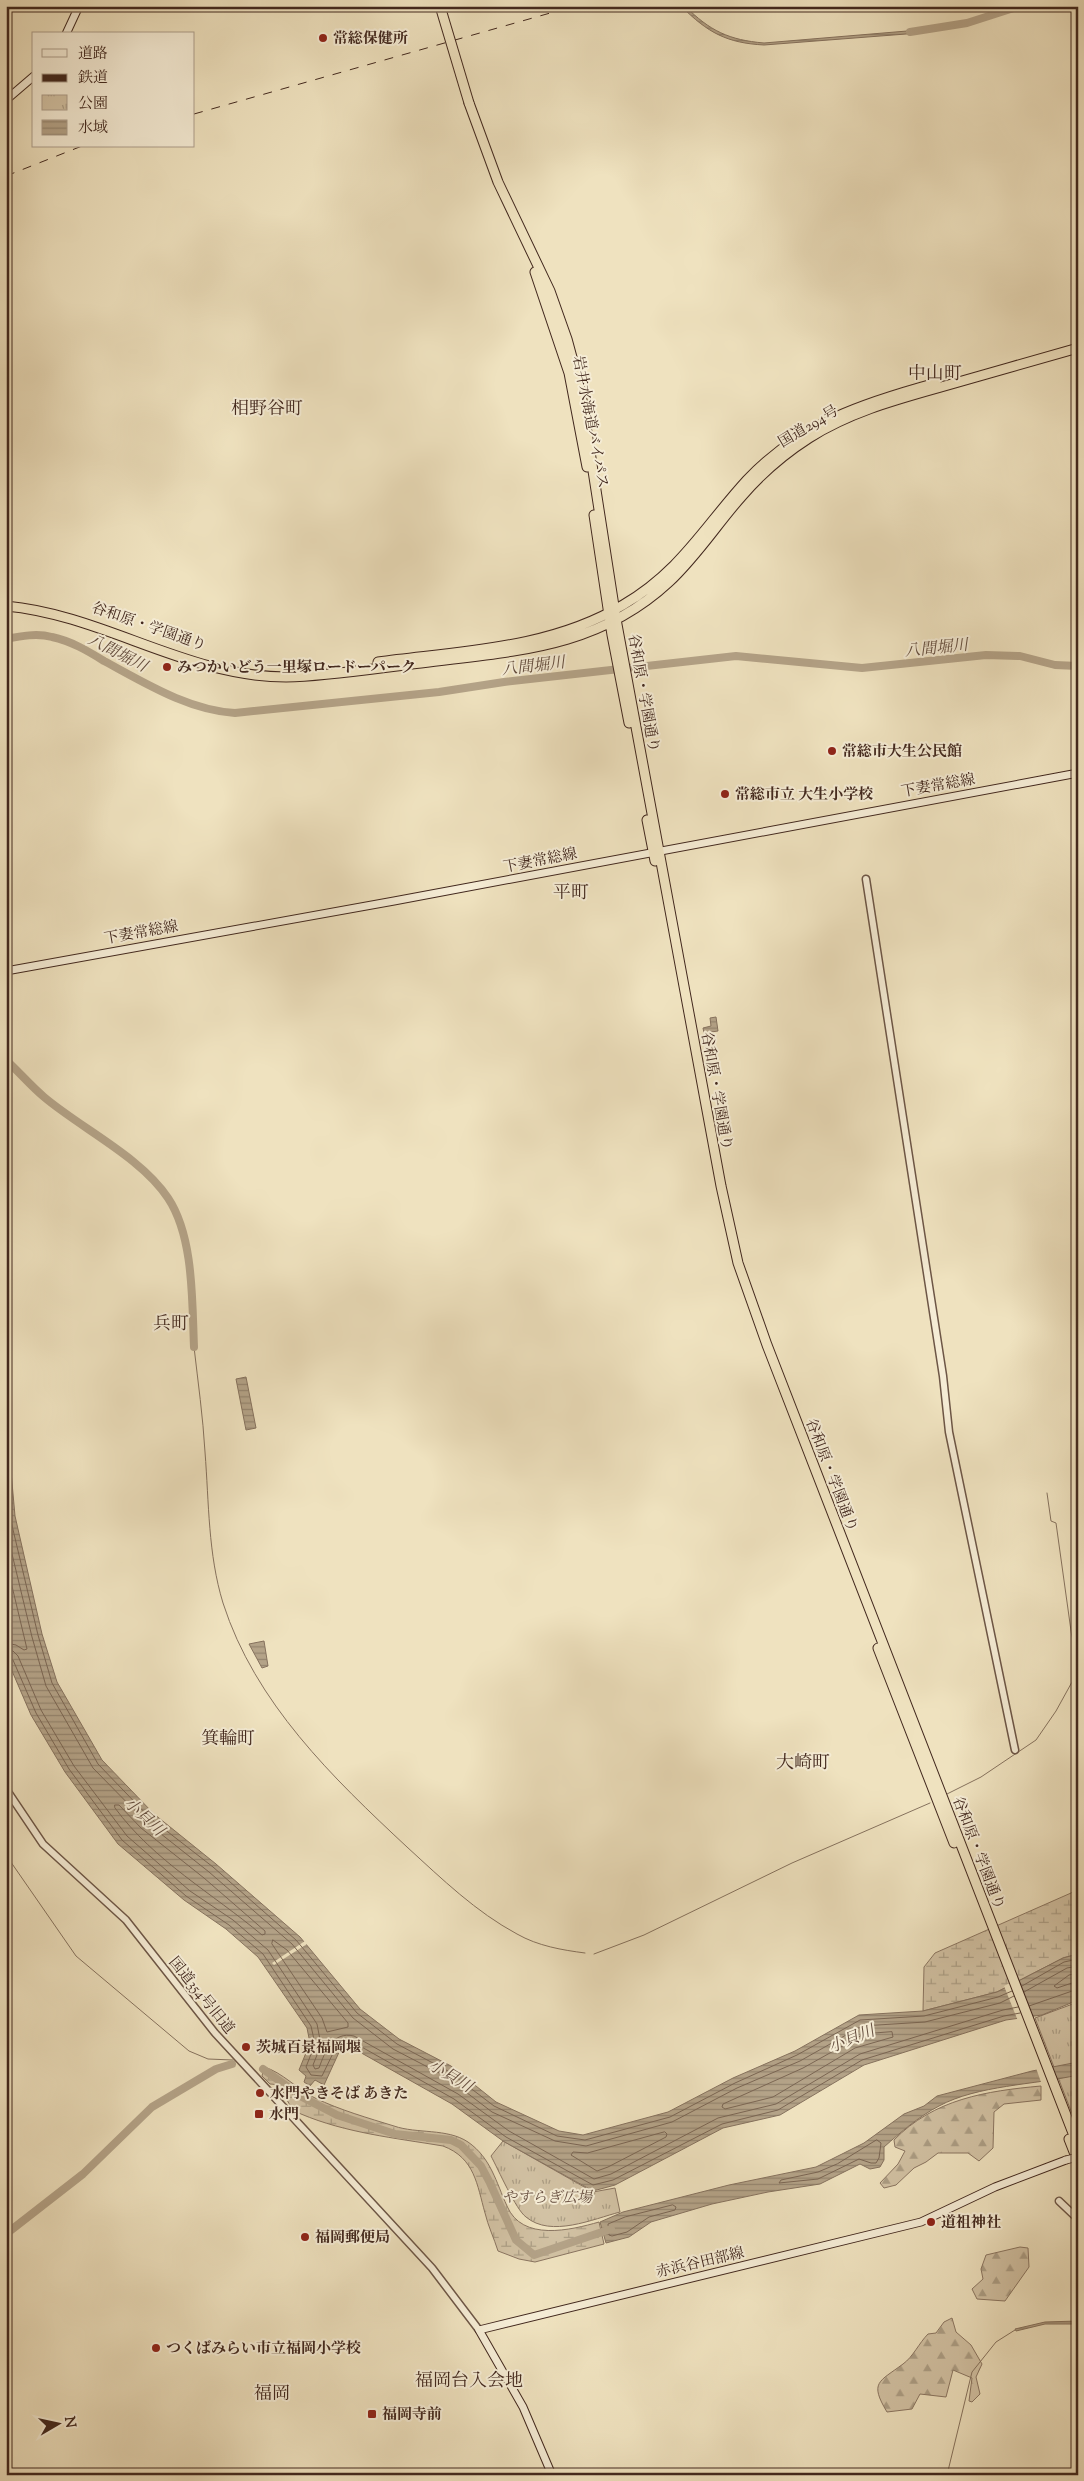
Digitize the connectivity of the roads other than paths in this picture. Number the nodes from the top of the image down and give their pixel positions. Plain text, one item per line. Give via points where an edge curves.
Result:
1 (79, 6) edge
2 (144, 6) edge
3 (150, 6) edge
4 (440, 6) edge
5 (67, 32) edge
6 (32, 78) edge
7 (6, 100) edge
8 (1078, 342) edge
9 (1078, 348) edge
10 (6, 600) edge
11 (6, 606) edge
12 (612, 616) junction
13 (1078, 773) edge
14 (656, 852) junction
15 (866, 879) dead end
16 (6, 971) edge
17 (1015, 1750) dead end
18 (6, 1788) edge
19 (1051, 2087) junction
20 (1078, 2146) edge
21 (1078, 2157) edge
22 (1078, 2162) edge
23 (1059, 2201) dead end
24 (1078, 2219) edge
25 (479, 2330) junction
26 (552, 2475) edge

1 - 5 main road
2 - 3 street
4 - 12 highway, 岩井水海道バイパス, bridge via 469,103 505,205 546,298 570,373
6 - 7 main road
8 - 12 highway, 国道294号 via 882,398 810,429 753,474 676,566
9 - 12 highway, 国道294号 via 881,405 812,437 774,464 751,486 672,580 640,605
10 - 12 highway, 谷和原・学園通り via 64,611 200,660 284,671 337,667 533,640
11 - 12 highway, 谷和原・学園通り via 42,610 199,665 265,676 313,675 524,650 559,643
12 - 14 highway, 谷和原・学園通り
13 - 14 main road, 下妻常総線
14 - 16 main road, 下妻常総線
14 - 19 highway, 谷和原・学園通り via 717,1196 738,1279 762,1350
15 - 17 street via 949,1432
18 - 25 street, 国道354号旧道 via 43,1844 126,1920 209,2025 432,2268
19 - 20 highway, 谷和原・学園通り
19 - 22 highway, 谷和原・学園通り
21 - 25 main road, 赤浜谷田部線, bridge via 995,2187 938,2216 905,2226
23 - 24 street
25 - 26 main road via 523,2407

